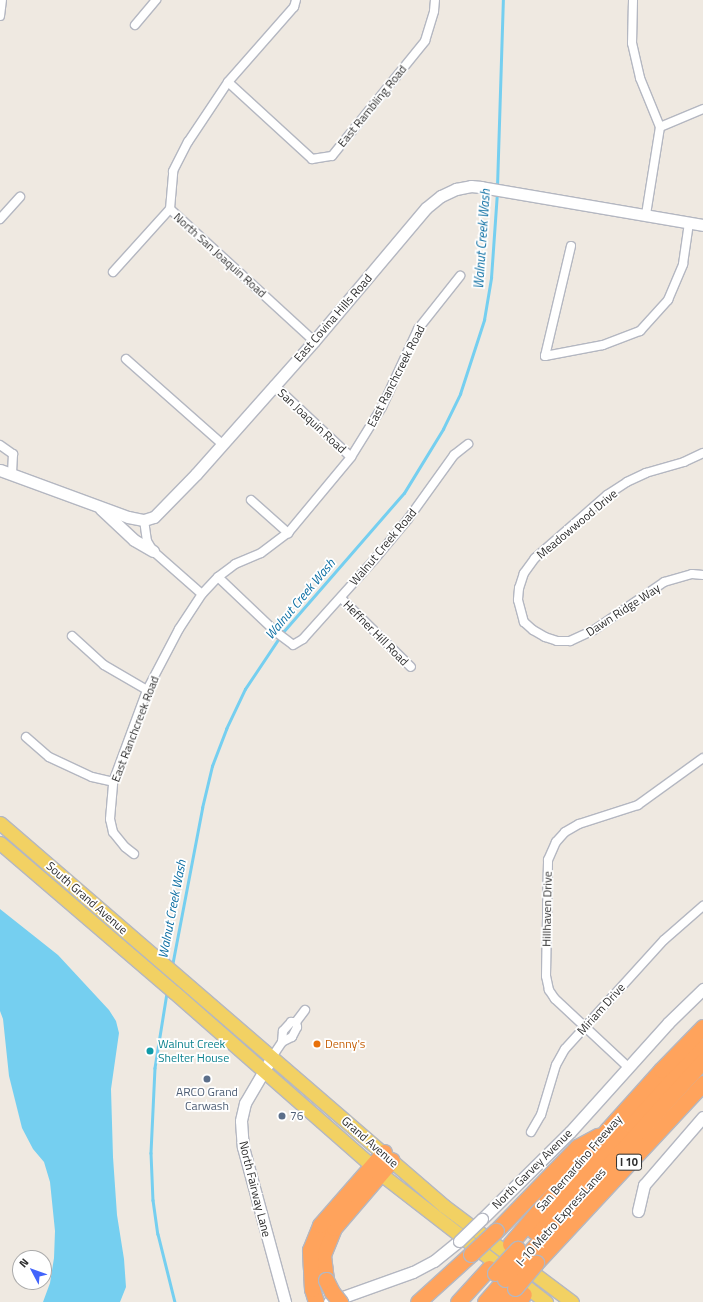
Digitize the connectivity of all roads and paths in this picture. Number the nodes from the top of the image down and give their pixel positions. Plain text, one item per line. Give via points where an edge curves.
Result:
1 (2, 0) edge
2 (156, 0) edge
3 (296, 0) edge
4 (434, 0) edge
5 (633, 0) edge
6 (0, 16) edge
7 (134, 25) dead end
8 (228, 82) junction
9 (703, 109) edge
10 (660, 127) junction
11 (20, 197) dead end
12 (170, 209) junction
13 (646, 214) junction
14 (0, 219) edge
15 (689, 223) junction
16 (703, 225) edge
17 (571, 246) dead end
18 (113, 272) dead end
19 (460, 276) dead end
20 (314, 341) junction
21 (126, 359) dead end
22 (274, 385) junction
23 (222, 444) junction
24 (468, 444) dead end
25 (0, 445) edge
26 (703, 453) edge
27 (351, 457) junction
28 (0, 470) edge
29 (12, 474) junction
30 (251, 500) dead end
31 (99, 507) junction
32 (144, 520) junction
33 (288, 533) junction
34 (153, 551) junction
35 (703, 575) edge
36 (218, 577) junction
37 (202, 594) junction
38 (341, 598) junction
39 (524, 622) joint
40 (72, 636) dead end
41 (411, 667) dead end
42 (147, 690) junction
43 (26, 737) dead end
44 (703, 758) edge
45 (113, 782) junction
46 (0, 823) edge
47 (0, 843) edge
48 (134, 854) dead end
49 (703, 906) edge
50 (175, 974) joint
51 (703, 989) edge
52 (174, 992) joint
53 (304, 1010) dead end
54 (585, 1026) junction
55 (703, 1027) edge
56 (703, 1046) edge
57 (272, 1057) junction
58 (703, 1061) edge
59 (628, 1067) junction
60 (264, 1072) junction
61 (703, 1083) edge
62 (703, 1118) edge
63 (607, 1130) junction
64 (531, 1132) dead end
65 (388, 1156) junction
66 (377, 1170) junction
67 (638, 1211) dead end
68 (526, 1256) junction
69 (508, 1284) edge
70 (314, 1295) edge
71 (285, 1302) edge
72 (329, 1302) edge
73 (340, 1302) edge
74 (418, 1302) edge
75 (458, 1302) edge
76 (470, 1302) edge
77 (485, 1302) edge
78 (503, 1302) edge
79 (546, 1302) edge
80 (572, 1302) edge

1 - 6 street
2 - 7 street
3 - 8 street, North San Joaquin Road via 294,7
4 - 8 street, East Rambling Road via 434,11 425,41 332,156 312,159
5 - 10 street via 634,50 640,78
8 - 12 street, North San Joaquin Road via 188,142 174,172
9 - 10 street
10 - 13 street
11 - 14 street
12 - 18 street
12 - 20 street, North San Joaquin Road
13 - 15 street, East Covina Hills Road
13 - 20 street, East Covina Hills Road via 496,189 471,186 456,189 441,196 426,208
15 - 16 street, East Covina Hills Road
15 - 17 street via 683,264 668,300 640,331 603,345 545,356
19 - 27 street, East Ranchcreek Road via 418,329 382,407
20 - 22 street, East Covina Hills Road
21 - 23 street
22 - 23 street, East Covina Hills Road
22 - 27 street, San Joaquin Road
23 - 32 street, East Covina Hills Road via 165,508 154,517
24 - 38 street, Walnut Creek Road via 454,455 408,519
25 - 29 street via 13,454
26 - 39 street, Meadowwood Drive via 627,482 608,495 535,558 524,573 519,588 518,600
27 - 33 street, East Ranchcreek Road
28 - 29 street
29 - 31 street
30 - 33 street
31 - 32 street
31 - 34 street via 134,540
32 - 34 street via 148,541
33 - 36 street, East Ranchcreek Road via 260,553 234,564
34 - 37 street
35 - 39 street, Dawn Ridge Way via 692,574 664,582 594,630 570,641 557,641 545,637
36 - 37 street, East Ranchcreek Road
36 - 38 street, Walnut Creek Road via 276,632 294,645 304,639
37 - 42 street, East Ranchcreek Road
38 - 41 street, Heffner Hill Road
40 - 42 street via 104,664
42 - 45 street, East Ranchcreek Road
43 - 45 street via 49,757 92,776
44 - 54 street, Hillhaven Drive via 638,805 579,824 565,832 556,842 548,860 546,976 549,990 555,999
45 - 48 street, East Ranchcreek Road via 110,820 113,832
46 - 50 main road, South Grand Avenue
47 - 52 main road, South Grand Avenue
49 - 54 street, Miriam Drive via 664,940
50 - 57 main road, Grand Avenue
51 - 59 street, North Garvey Avenue
52 - 60 main road, Grand Avenue
53 - 57 street via 296,1022 291,1022 283,1031 282,1042
54 - 59 street, Hillhaven Drive
54 - 64 street, Miriam Drive via 565,1049 556,1065 542,1116
55 - 63 highway, San Bernardino Freeway
56 - 68 highway, I-10 Metro ExpressLanes via 628,1124
57 - 60 street, North Fairway Lane
57 - 65 main road, Grand Avenue
58 - 68 highway, I-10 Metro ExpressLanes
59 - 72 street, North Garvey Avenue, bridge via 570,1132 459,1241 434,1261 413,1272
60 - 66 main road, Grand Avenue
60 - 71 street, North Fairway Lane via 245,1103 241,1121 243,1147
61 - 68 highway, I 10 via 555,1242
62 - 67 street via 644,1185
63 - 68 highway, San Bernardino Freeway
63 - 74 highway, bridge via 577,1148 496,1231
65 - 66 highway
65 - 80 main road, Grand Avenue via 444,1206
66 - 70 highway via 320,1225 310,1250
66 - 73 highway, bridge via 334,1228 323,1255 326,1280
66 - 79 main road, Grand Avenue
68 - 69 highway
68 - 69 highway, San Bernardino Freeway
69 - 75 highway, San Bernardino Freeway
69 - 76 highway
69 - 77 highway
69 - 78 highway, San Bernardino Freeway

